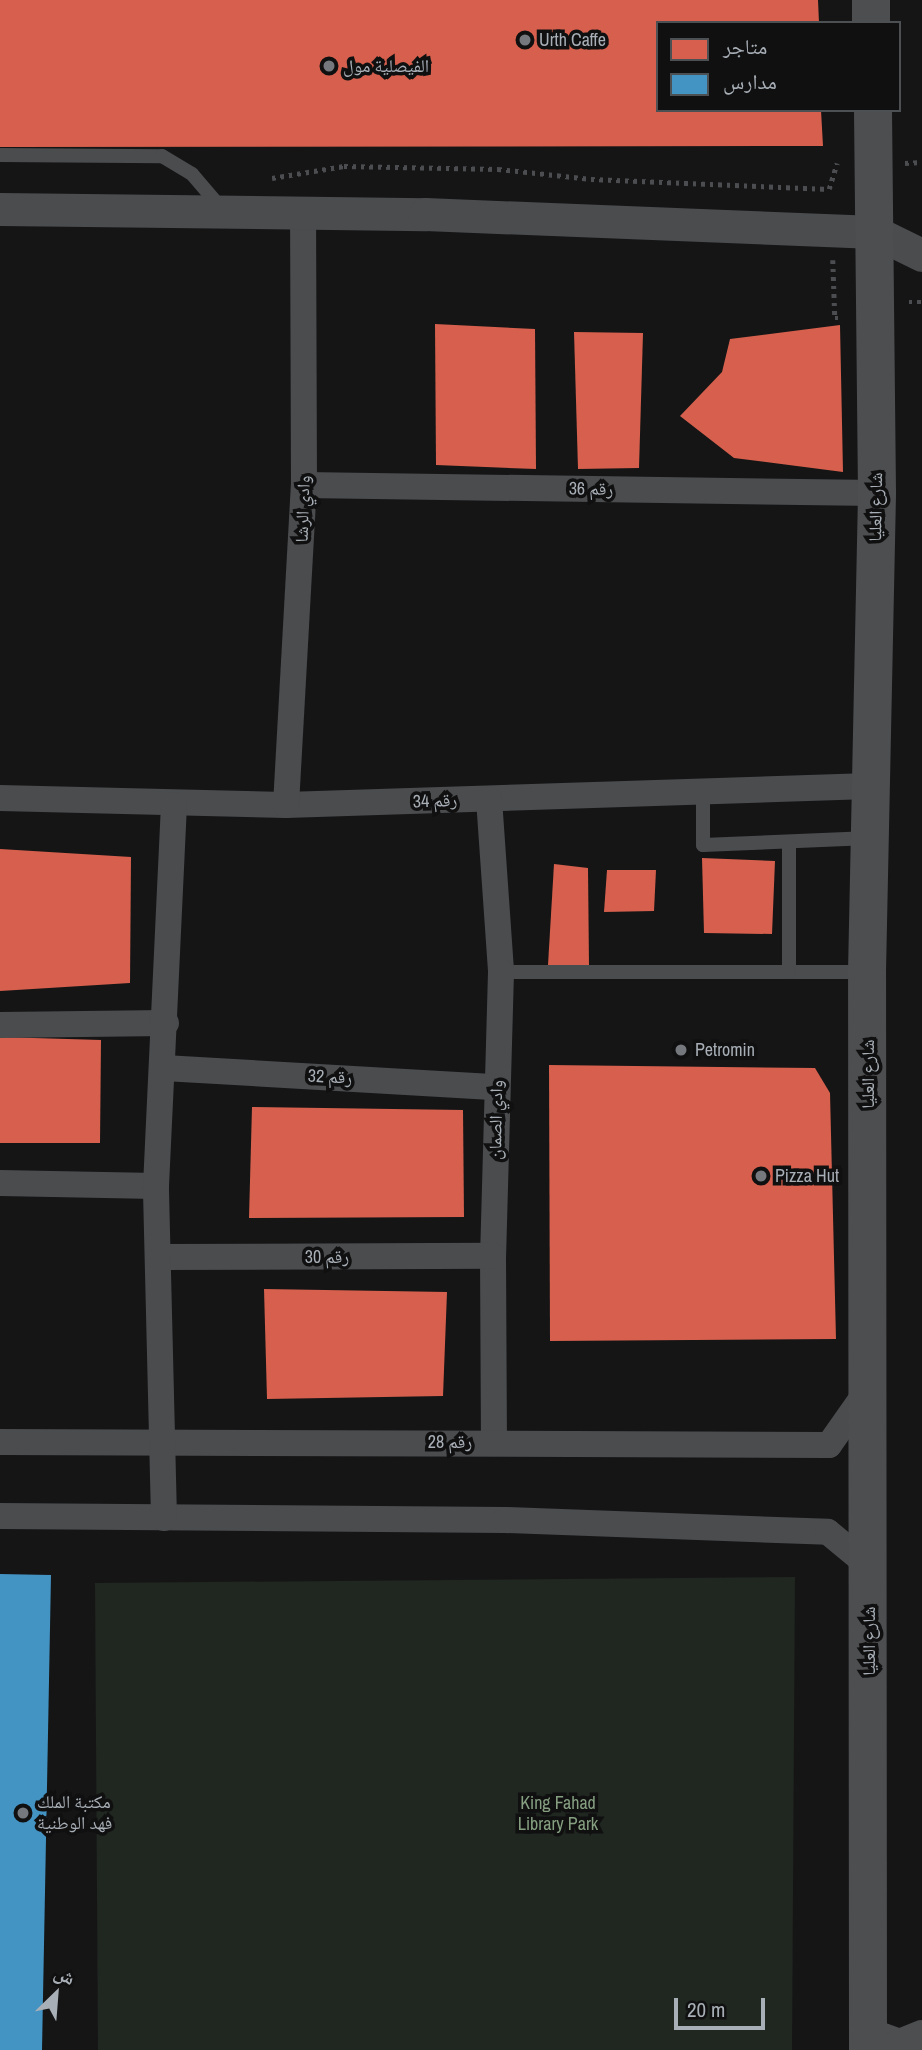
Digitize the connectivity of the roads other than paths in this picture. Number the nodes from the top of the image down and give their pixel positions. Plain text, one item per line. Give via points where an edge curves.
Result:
1 (871, 0) edge
2 (871, 21) edge
3 (873, 112) edge
4 (0, 155) edge
5 (0, 209) edge
6 (224, 212) junction
7 (303, 213) junction
8 (922, 228) edge
9 (875, 232) junction
10 (922, 255) edge
11 (304, 485) junction
12 (877, 493) junction
13 (870, 786) junction
14 (704, 790) junction
15 (0, 798) edge
16 (489, 799) junction
17 (174, 805) junction
18 (286, 805) junction
19 (870, 838) junction
20 (789, 844) junction
21 (501, 972) junction
22 (789, 972) junction
23 (867, 972) junction
24 (166, 1023) junction
25 (0, 1025) edge
26 (164, 1068) junction
27 (496, 1087) junction
28 (0, 1183) edge
29 (156, 1186) junction
30 (493, 1256) junction
31 (160, 1258) junction
32 (870, 1387) junction
33 (0, 1441) edge
34 (163, 1441) junction
35 (494, 1442) junction
36 (0, 1516) edge
37 (164, 1518) junction
38 (870, 1566) junction
39 (922, 2039) edge
40 (869, 2043) edge

1 - 2 main road
3 - 9 main road, شارع العليا
4 - 6 lane via 162,156 192,174
5 - 6 street
6 - 7 street
7 - 9 street
7 - 11 street, وادي الرشا
8 - 9 street
9 - 10 street
9 - 12 main road, شارع العليا
11 - 12 street, رقم 36
11 - 18 street, وادي الرشا
12 - 13 main road, شارع العليا
13 - 14 street, رقم 34
13 - 19 main road, شارع العليا
14 - 16 street, رقم 34
14 - 20 lane via 703,845
15 - 17 street, رقم 34
16 - 18 street, رقم 34
16 - 21 street, وادي الصمان
17 - 18 street, رقم 34
17 - 24 street
19 - 20 lane
19 - 23 main road, شارع العليا
20 - 22 lane
21 - 22 lane
21 - 27 street, وادي الصمان
22 - 23 lane
23 - 32 main road, شارع العليا
24 - 25 street
24 - 26 street
26 - 27 street, رقم 32
26 - 29 street
27 - 30 street, وادي الصمان
28 - 29 street
29 - 31 street
30 - 31 street, رقم 30
30 - 35 street, وادي الصمان
31 - 34 street
32 - 35 street, رقم 28 via 829,1446
32 - 38 main road, شارع العليا
33 - 34 street, رقم 28
34 - 35 street, رقم 28
34 - 37 street
36 - 37 street
37 - 38 street via 505,1520 828,1532
38 - 40 main road, شارع العليا
39 - 40 main road, شارع العليا via 900,2048

